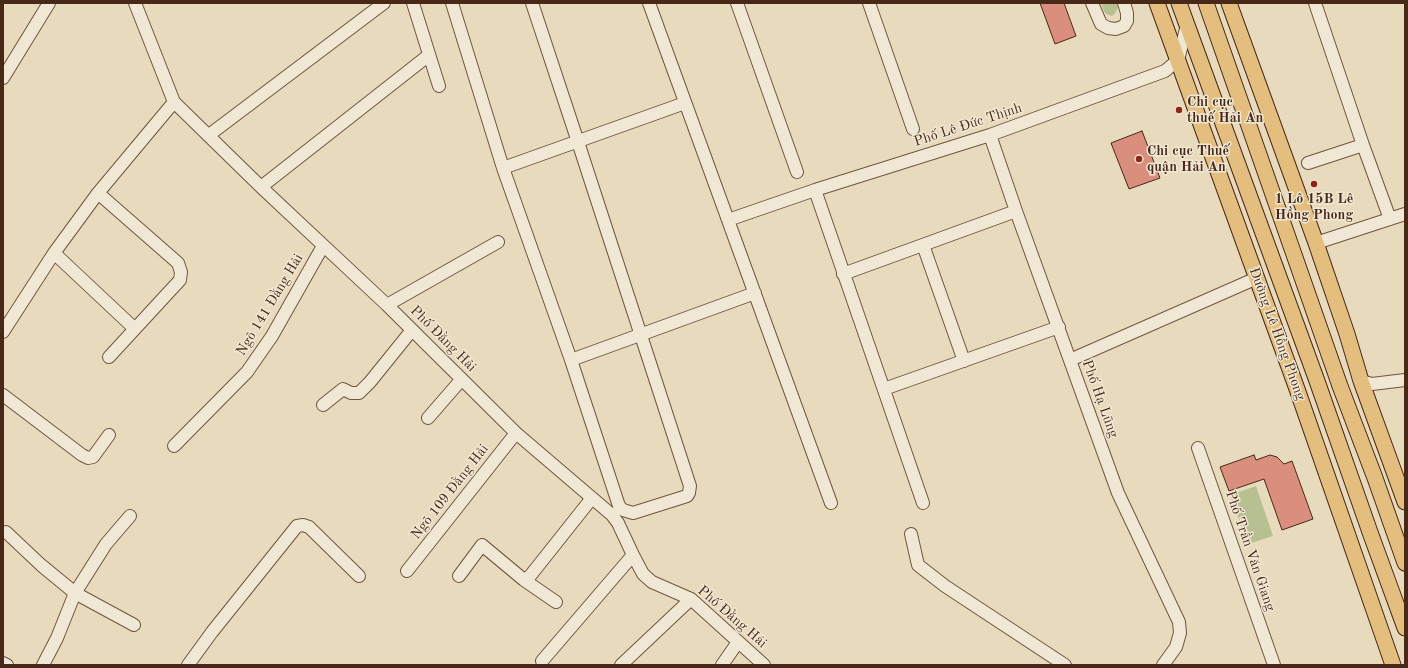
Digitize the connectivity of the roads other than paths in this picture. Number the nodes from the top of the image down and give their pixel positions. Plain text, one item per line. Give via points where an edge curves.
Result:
1 (49, 3) edge
2 (135, 3) edge
3 (384, 3) edge
4 (413, 3) edge
5 (452, 3) edge
6 (532, 3) edge
7 (649, 3) edge
8 (737, 3) edge
9 (869, 3) edge
10 (1092, 3) edge
11 (1124, 3) edge
12 (1157, 3) edge
13 (1179, 3) edge
14 (1206, 3) edge
15 (1229, 3) edge
16 (1315, 3) edge
17 (1188, 25) junction
18 (429, 55) junction
19 (1178, 60) junction
20 (3, 78) edge
21 (439, 86) dead end
22 (174, 102) junction
23 (686, 103) junction
24 (914, 129) dead end
25 (990, 135) junction
26 (209, 136) junction
27 (578, 142) junction
28 (1363, 145) junction
29 (1308, 163) dead end
30 (503, 168) junction
31 (797, 172) dead end
32 (261, 187) junction
33 (815, 190) junction
34 (98, 193) junction
35 (1016, 211) junction
36 (1405, 214) edge
37 (1390, 219) junction
38 (728, 220) junction
39 (498, 242) dead end
40 (1316, 243) junction
41 (923, 245) junction
42 (323, 246) junction
43 (54, 252) junction
44 (843, 274) junction
45 (1257, 278) junction
46 (755, 293) junction
47 (387, 305) junction
48 (1059, 327) junction
49 (135, 329) junction
50 (412, 330) junction
51 (3, 332) edge
52 (641, 335) junction
53 (109, 357) dead end
54 (571, 360) junction
55 (1070, 360) junction
56 (964, 361) junction
57 (461, 380) junction
58 (1405, 380) edge
59 (1361, 381) junction
60 (1340, 386) junction
61 (884, 389) junction
62 (1321, 392) junction
63 (3, 395) edge
64 (1300, 398) junction
65 (323, 405) dead end
66 (428, 418) dead end
67 (516, 432) junction
68 (109, 435) dead end
69 (174, 446) dead end
70 (1198, 448) dead end
71 (592, 498) junction
72 (1405, 502) edge
73 (832, 503) dead end
74 (924, 503) dead end
75 (130, 516) dead end
76 (6, 532) dead end
77 (911, 534) dead end
78 (633, 555) junction
79 (1405, 563) edge
80 (407, 571) dead end
81 (359, 576) dead end
82 (458, 576) dead end
83 (524, 580) junction
84 (75, 593) junction
85 (691, 599) junction
86 (556, 602) dead end
87 (134, 625) dead end
88 (1405, 628) edge
89 (738, 642) junction
90 (542, 661) dead end
91 (3, 663) edge
92 (7, 665) edge
93 (43, 665) edge
94 (188, 665) edge
95 (621, 665) edge
96 (722, 665) edge
97 (764, 665) edge
98 (1065, 665) edge
99 (1163, 665) edge
100 (1274, 665) edge
101 (1393, 665) edge

1 - 20 street
2 - 22 street, Phố Đằng Hải
3 - 26 street
4 - 18 street
5 - 30 street
6 - 27 street
7 - 23 street
8 - 31 street
9 - 24 street
10 - 11 street via 1100,24 1116,29 1124,26 1127,21
12 - 19 main road, Đường Lê Hồng Phong
13 - 17 main road, Đường Lê Hồng Phong
14 - 60 main road
15 - 40 main road
16 - 28 street
17 - 19 street
17 - 62 main road, Đường Lê Hồng Phong
18 - 21 street
18 - 32 street
19 - 25 street, Phố Lê Đức Thịnh via 1165,71
19 - 45 main road, Đường Lê Hồng Phong
22 - 26 street, Phố Đằng Hải
22 - 34 street
23 - 27 street
23 - 38 street
25 - 33 street, Phố Lê Đức Thịnh
25 - 35 street, Phố Hạ Lũng
26 - 32 street, Phố Đằng Hải
27 - 30 street
27 - 52 street
28 - 29 street
28 - 37 street
30 - 54 street
32 - 42 street, Phố Đằng Hải
33 - 38 street, Phố Lê Đức Thịnh
33 - 44 street
34 - 43 street
34 - 49 street via 178,263 181,272 180,280
35 - 41 street
35 - 48 street, Phố Hạ Lũng
36 - 37 street
37 - 40 street
38 - 46 street
39 - 47 street
40 - 59 main road
41 - 44 street
41 - 56 street
42 - 47 street, Phố Đằng Hải
42 - 69 street, Ngõ 141 Đằng Hải via 272,336 247,372
43 - 49 street
43 - 51 street
44 - 61 street
45 - 55 street
45 - 64 main road, Đường Lê Hồng Phong
46 - 52 street
46 - 73 street
47 - 50 street, Phố Đằng Hải
48 - 55 street, Phố Hạ Lũng
48 - 56 street
49 - 53 street
50 - 57 street, Phố Đằng Hải
50 - 65 street via 359,393 343,389
52 - 54 street
52 - 54 street via 690,486 687,496 633,513 619,506
55 - 99 street, Phố Hạ Lũng via 1118,493 1179,622 1180,633 1176,647
56 - 61 street
57 - 66 street
57 - 67 street, Phố Đằng Hải
58 - 59 street via 1372,384
59 - 60 main road
59 - 72 main road
60 - 62 main road
60 - 79 main road
61 - 74 street
62 - 64 main road
62 - 88 main road, Đường Lê Hồng Phong
63 - 68 street via 88,458 92,457
64 - 101 main road, Đường Lê Hồng Phong
67 - 71 street, Phố Đằng Hải
67 - 80 street, Ngõ 109 Đằng Hải
70 - 100 street, Phố Trần Văn Giang
71 - 78 street, Phố Đằng Hải via 618,523
71 - 83 street via 530,576
75 - 84 street via 106,544
76 - 84 street
77 - 98 street via 918,565 945,586
78 - 85 street, Phố Đằng Hải via 643,574 652,582
78 - 90 street
81 - 94 street via 309,527 297,526
82 - 83 street via 482,544
83 - 86 street
84 - 87 street
84 - 93 street
85 - 89 street, Phố Đằng Hải
85 - 95 street
89 - 96 street
89 - 97 street, Phố Đằng Hải
91 - 92 street

